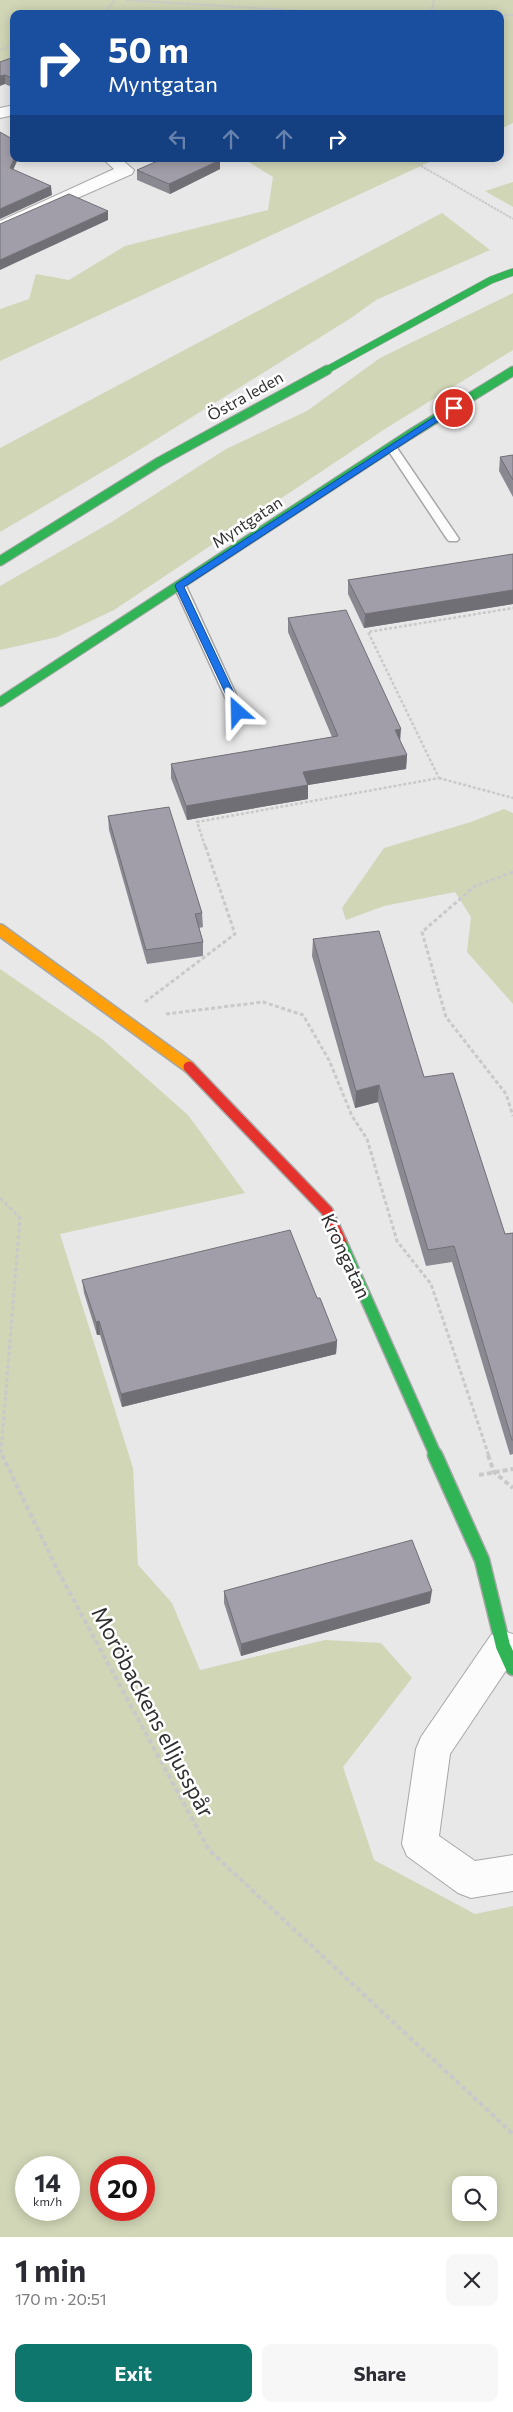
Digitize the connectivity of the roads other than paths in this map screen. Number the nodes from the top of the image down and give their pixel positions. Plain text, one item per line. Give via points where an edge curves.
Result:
1 (115, 162) edge
2 (0, 227) edge
3 (513, 272) edge
4 (513, 371) edge
5 (391, 446) junction
6 (453, 539) dead end
7 (0, 562) edge
8 (180, 586) junction
9 (0, 702) edge
10 (238, 712) dead end
11 (0, 930) edge
12 (508, 1657) edge
13 (513, 1873) edge

1 - 2 street via 126,170
3 - 7 street, Östra leden via 491,280 159,462
4 - 5 street, Myntgatan
5 - 6 lane
5 - 8 street, Myntgatan
8 - 9 street, Myntgatan
8 - 10 lane
11 - 12 street, Krongatan via 197,1073 327,1212 482,1560
12 - 13 street, Krongatan via 433,1749 420,1844 471,1880

